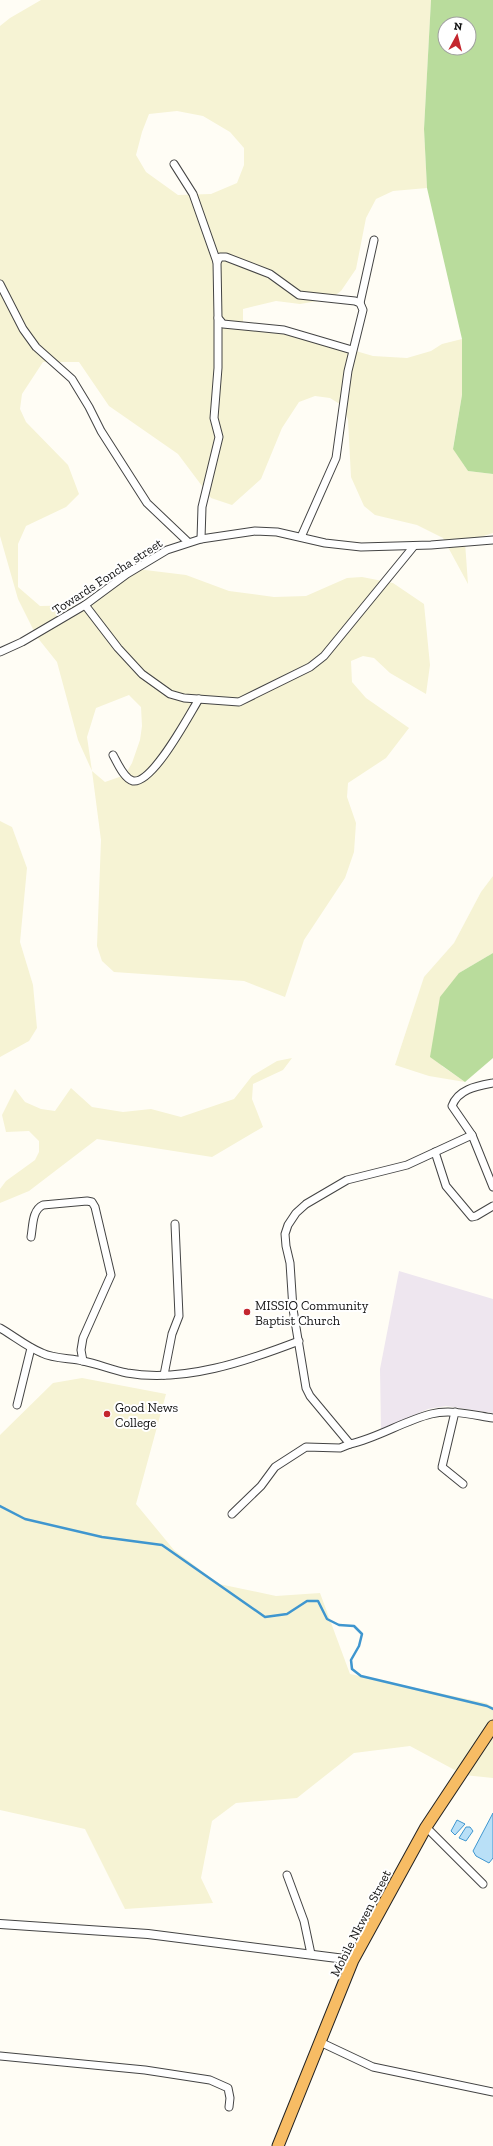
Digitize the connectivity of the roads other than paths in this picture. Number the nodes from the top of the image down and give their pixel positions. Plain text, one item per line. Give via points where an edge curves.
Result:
1 (174, 164) dead end
2 (374, 240) dead end
3 (217, 262) junction
4 (0, 284) edge
5 (360, 303) junction
6 (218, 318) junction
7 (352, 350) junction
8 (301, 537) junction
9 (201, 539) junction
10 (493, 540) edge
11 (188, 542) junction
12 (414, 546) junction
13 (85, 605) junction
14 (0, 652) edge
15 (199, 699) junction
16 (113, 755) dead end
17 (493, 1083) edge
18 (472, 1135) junction
19 (435, 1152) junction
20 (493, 1187) edge
21 (493, 1206) edge
22 (175, 1224) dead end
23 (31, 1237) dead end
24 (0, 1328) edge
25 (299, 1341) junction
26 (31, 1348) junction
27 (83, 1361) junction
28 (164, 1375) junction
29 (17, 1406) dead end
30 (454, 1412) junction
31 (493, 1418) edge
32 (350, 1444) junction
33 (463, 1484) dead end
34 (232, 1514) dead end
35 (493, 1726) edge
36 (426, 1827) junction
37 (287, 1875) dead end
38 (483, 1884) dead end
39 (0, 1924) edge
40 (311, 1954) junction
41 (353, 1960) junction
42 (320, 2042) junction
43 (0, 2056) edge
44 (493, 2092) edge
45 (229, 2107) dead end
46 (278, 2146) edge

1 - 3 street via 193,194
2 - 5 street
3 - 5 street via 220,257 226,257 270,274 299,295
3 - 6 street
4 - 11 street via 23,329 36,347 72,379 146,503
5 - 7 street via 363,310
6 - 7 street via 223,324 299,333
6 - 9 street via 214,418 219,437 202,507
7 - 8 street via 336,458
8 - 9 street, Towards Foncha street via 255,531
8 - 12 street, Towards Foncha street via 342,546
9 - 11 street, Towards Foncha street
10 - 12 street, Towards Foncha street
11 - 13 street, Towards Foncha street via 167,550 149,561
12 - 15 street via 350,627 324,656 310,667 239,702
13 - 14 street, Towards Foncha street
13 - 15 street via 142,674 170,694
15 - 16 street via 168,749 140,780 128,779
17 - 18 street via 461,1092 455,1098 452,1106
18 - 19 street
18 - 20 street
19 - 21 street via 446,1186 472,1217
19 - 25 street via 406,1165 348,1180 324,1192 296,1213 285,1234
22 - 28 street via 179,1316 172,1334
23 - 27 street via 35,1212 43,1205 87,1201 92,1202 95,1207 111,1275 83,1338
24 - 26 street
25 - 28 street via 249,1360
25 - 32 street via 306,1388
26 - 27 street via 52,1356
26 - 29 street
27 - 28 street via 127,1373
30 - 31 street
30 - 32 street via 432,1414
30 - 33 street via 442,1466
32 - 34 street via 340,1448 306,1447 275,1467 261,1486
35 - 36 highway, Mobile Nkwen Street
36 - 38 street
36 - 41 highway, Mobile Nkwen Street
37 - 40 street via 304,1921
39 - 40 street via 148,1934
40 - 41 street
41 - 42 highway, Mobile Nkwen Street
42 - 44 street via 372,2067
42 - 46 highway, Mobile Nkwen Street
43 - 45 street via 145,2070 210,2080 228,2088

